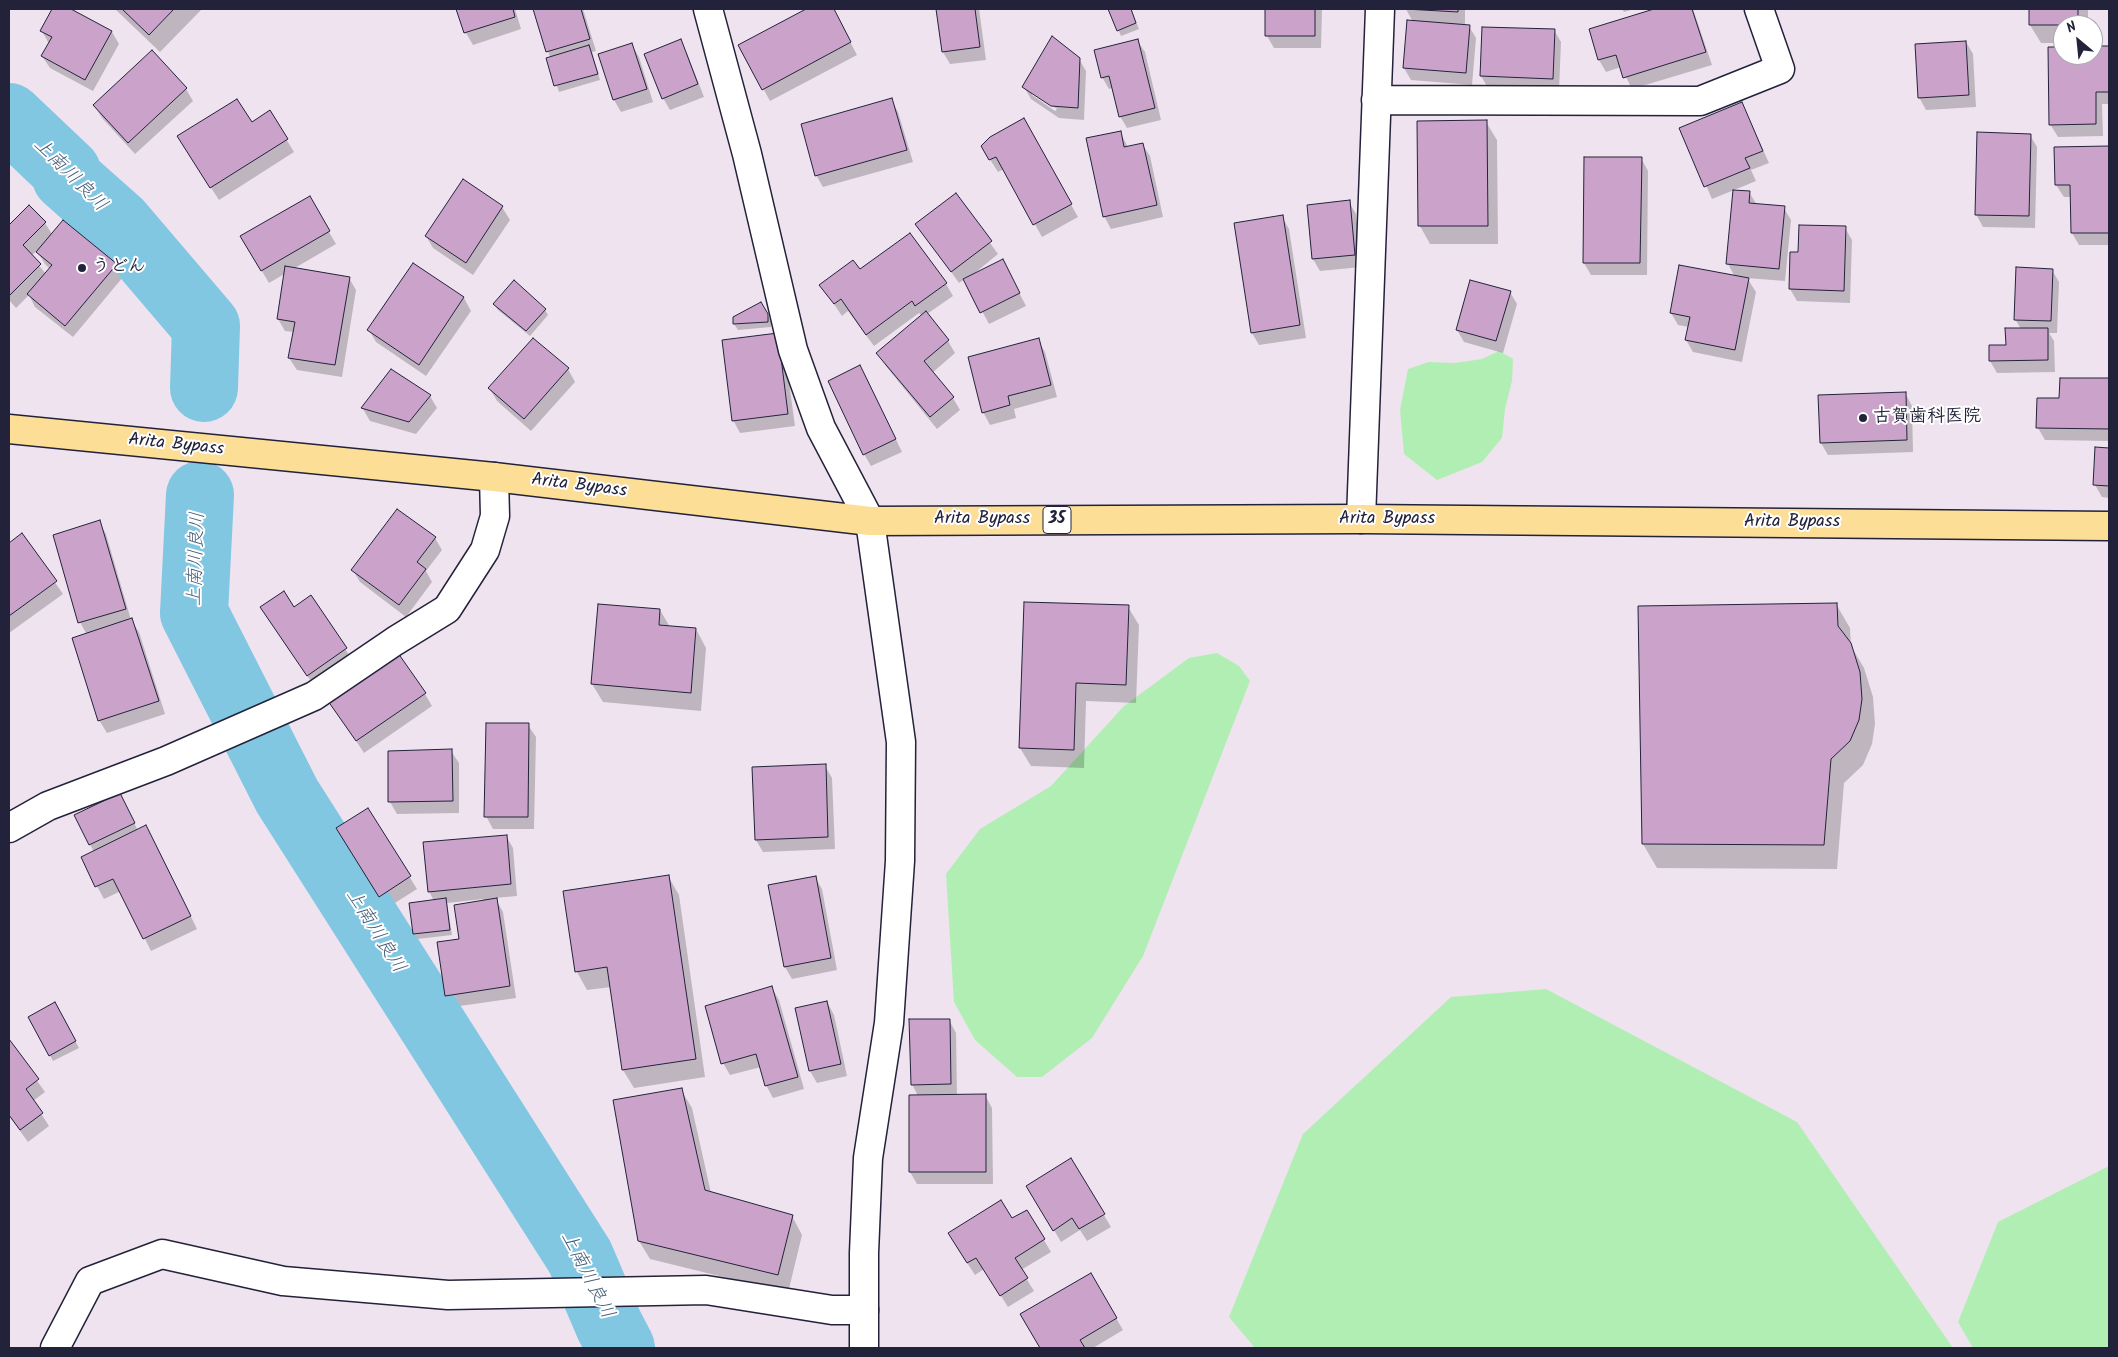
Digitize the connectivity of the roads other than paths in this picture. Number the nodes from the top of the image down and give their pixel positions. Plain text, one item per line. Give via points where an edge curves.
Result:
1 (708, 9) edge
2 (1380, 9) edge
3 (1759, 9) edge
4 (1376, 100) junction
5 (9, 429) edge
6 (494, 477) junction
7 (1361, 519) junction
8 (870, 521) junction
9 (2109, 526) edge
10 (9, 828) edge
11 (864, 1310) junction
12 (54, 1348) edge
13 (864, 1348) edge

1 - 8 street via 747,154 793,350 821,428
2 - 4 street
3 - 4 street via 1780,69 1700,101
4 - 7 street
5 - 6 highway, Arita Bypass / 35
6 - 8 highway, Arita Bypass / 35
6 - 10 street via 495,516 485,550 448,609 314,696 166,761 48,806
7 - 8 highway, Arita Bypass / 35
7 - 9 highway, Arita Bypass / 35
8 - 11 street via 901,742 900,861 890,1022 868,1158
11 - 12 street via 832,1310 706,1290 448,1295 282,1281 162,1254 90,1281
11 - 13 street

